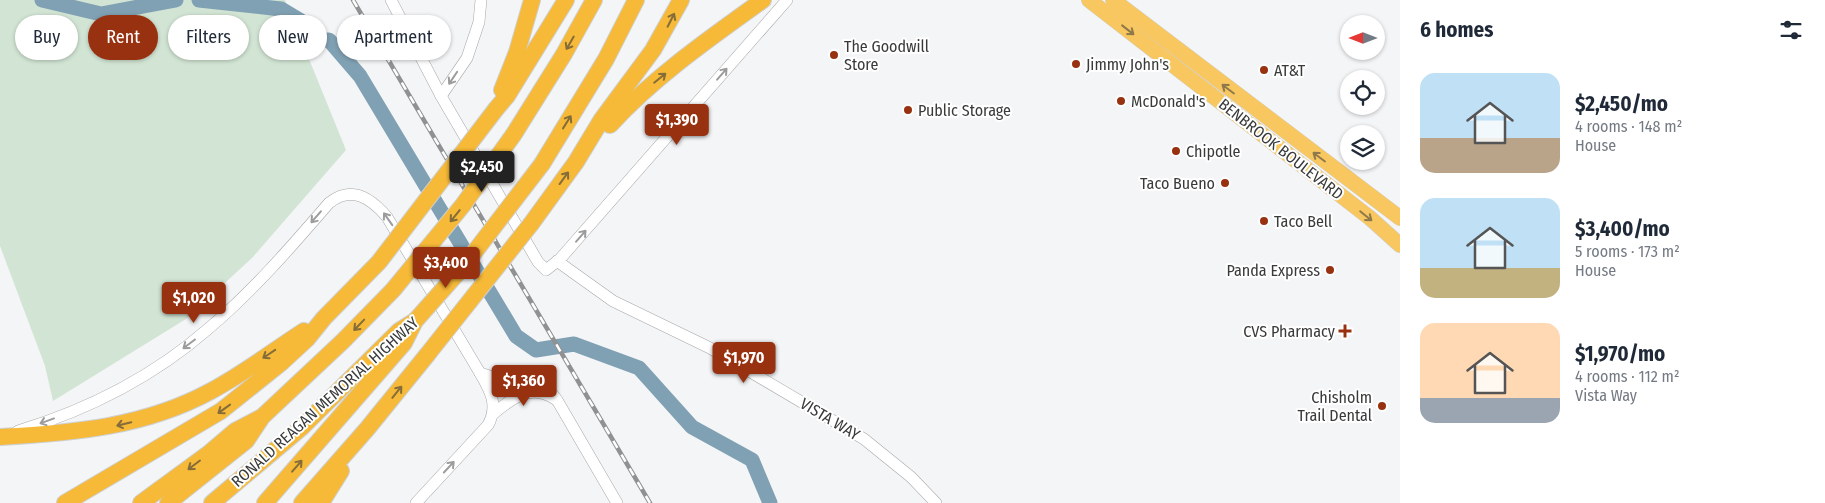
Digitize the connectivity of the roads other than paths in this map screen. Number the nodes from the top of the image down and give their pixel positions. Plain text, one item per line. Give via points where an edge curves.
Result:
1 (391, 0) edge
2 (481, 0) edge
3 (532, 0) edge
4 (566, 0) edge
5 (594, 0) edge
6 (636, 0) edge
7 (681, 0) edge
8 (763, 0) edge
9 (786, 0) edge
10 (1089, 0) edge
11 (1113, 0) edge
12 (1188, 67) junction
13 (441, 96) junction
14 (496, 109) junction
15 (576, 162) junction
16 (1400, 218) edge
17 (1400, 246) edge
18 (557, 261) junction
19 (324, 318) junction
20 (416, 321) junction
21 (480, 373) junction
22 (557, 400) junction
23 (493, 414) junction
24 (262, 417) junction
25 (367, 429) junction
26 (0, 437) edge
27 (70, 500) edge
28 (57, 503) edge
29 (141, 503) edge
30 (168, 503) edge
31 (212, 503) edge
32 (265, 503) edge
33 (302, 503) edge
34 (321, 503) edge
35 (416, 503) edge
36 (617, 503) edge
37 (936, 503) edge

1 - 13 street
2 -> 13 street via 479,22 467,58
3 - 14 highway
4 - 14 highway via 508,96
5 -> 24 highway, RONALD REAGAN MEMORIAL HIGHWAY, bridge via 514,134 463,204 393,290
20 -> 6 highway, RONALD REAGAN MEMORIAL HIGHWAY, bridge via 463,267 542,164 606,59
15 -> 7 highway via 653,50
15 -> 8 highway via 633,100
18 -> 9 street
10 -> 12 highway, BENBROOK BOULEVARD
11 - 12 highway, BENBROOK BOULEVARD
16 -> 12 highway, BENBROOK BOULEVARD
12 -> 17 highway, BENBROOK BOULEVARD
13 - 18 street via 538,262 546,270
14 - 19 highway, bridge via 379,262
25 -> 15 highway, bridge via 531,224
18 - 37 street, VISTA WAY via 613,301 710,348 864,439 911,477
19 -> 26 highway via 211,391 168,411 67,434
19 -> 27 highway via 281,363 222,411
20 - 31 highway, RONALD REAGAN MEMORIAL HIGHWAY via 399,331 301,428
32 -> 20 highway via 404,343
21 - 22 street via 502,380 538,378
21 - 23 street via 493,400
21 -> 26 street via 387,217 370,200 352,193 329,202 247,294 167,360 118,390 80,408
22 - 23 street via 546,394 528,392 514,397
22 - 36 street
35 -> 23 street via 488,425
24 -> 29 highway via 235,431
24 - 30 highway, RONALD REAGAN MEMORIAL HIGHWAY via 246,440
25 - 33 highway
25 - 34 highway
27 - 28 highway

